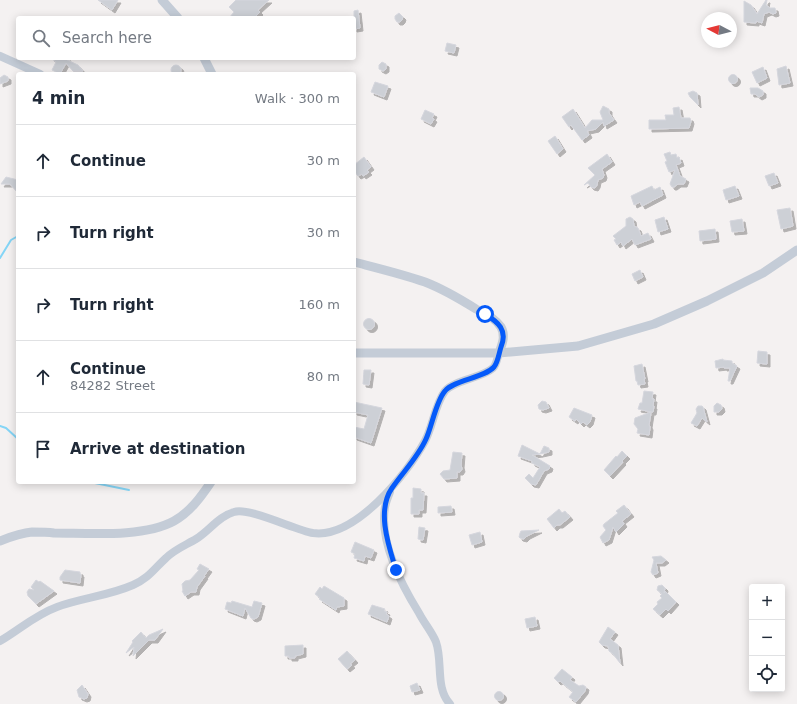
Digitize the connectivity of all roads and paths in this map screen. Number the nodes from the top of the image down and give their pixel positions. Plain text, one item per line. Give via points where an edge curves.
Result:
1 (162, 0) edge
2 (176, 16) edge
3 (0, 56) edge
4 (205, 60) edge
5 (36, 72) edge
6 (211, 72) edge
7 (797, 250) edge
8 (356, 263) edge
9 (504, 335) junction
10 (518, 351) junction
11 (356, 353) edge
12 (499, 353) junction
13 (210, 484) edge
14 (390, 490) junction
15 (0, 541) edge
16 (0, 641) edge
17 (450, 704) edge

1 - 2 street
3 - 5 street
4 - 6 street
7 - 10 street via 756,276 654,324 578,346
8 - 9 street via 424,282 452,295 495,320 501,326
9 - 10 street
9 - 12 street
10 - 12 street
11 - 12 street
12 - 14 street via 493,368 445,390 426,440 407,470
13 - 15 street via 200,499 188,510 174,521 159,527 126,532 32,532
14 - 16 street via 367,512 334,532 314,533 250,513 235,511 175,550 151,574 133,585 42,613
14 - 17 street via 384,517 386,538 398,577 437,644 442,693

